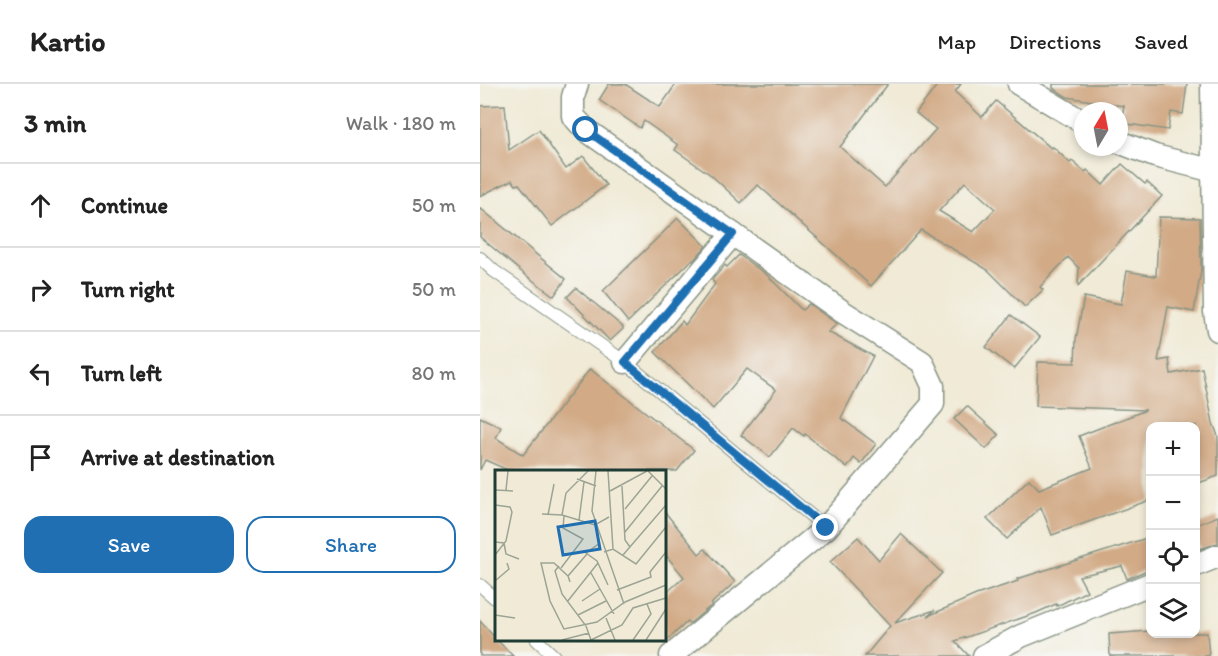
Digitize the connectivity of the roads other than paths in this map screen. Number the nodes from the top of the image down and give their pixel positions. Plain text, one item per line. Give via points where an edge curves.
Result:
1 (577, 84) edge
2 (1018, 84) edge
3 (1212, 84) edge
4 (1074, 117) edge
5 (1128, 146) edge
6 (1216, 170) edge
7 (733, 234) junction
8 (480, 258) edge
9 (1218, 330) edge
10 (625, 362) junction
11 (826, 528) junction
12 (1218, 556) edge
13 (1200, 563) edge
14 (480, 585) edge
15 (1146, 586) edge
16 (495, 598) edge
17 (539, 641) edge
18 (554, 656) edge
19 (671, 656) edge
20 (984, 656) edge

1 - 7 street via 573,116 586,130
2 - 4 street
3 - 6 street
5 - 6 street
6 - 9 street
7 - 10 street
7 - 11 street via 922,362 933,386 933,404
8 - 10 lane
10 - 11 lane
11 - 19 street
12 - 13 street
14 - 16 lane
15 - 20 street via 1021,636
17 - 18 lane

